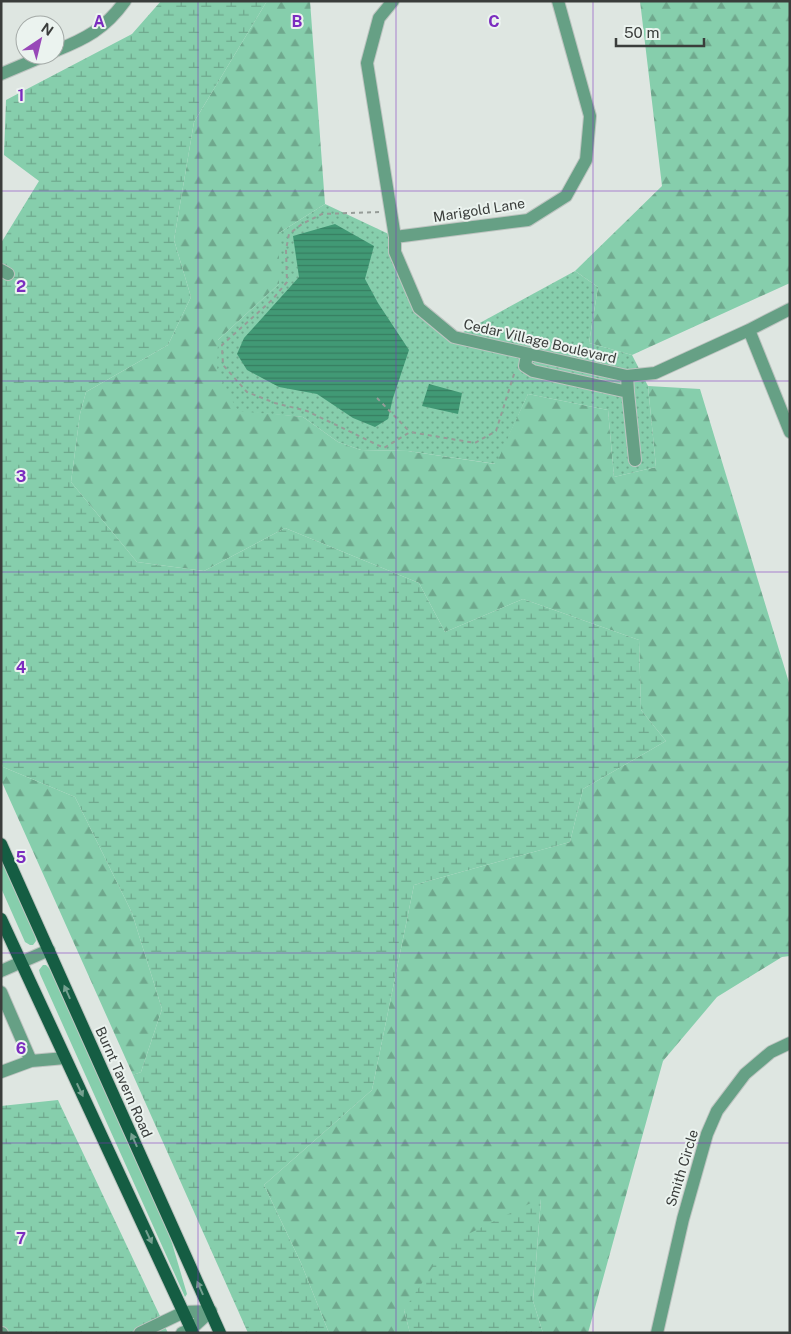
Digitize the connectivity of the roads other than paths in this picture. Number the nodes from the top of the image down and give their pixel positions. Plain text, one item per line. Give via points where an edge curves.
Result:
1 (124, 1) edge
2 (393, 1) edge
3 (558, 1) edge
4 (65, 47) edge
5 (22, 65) edge
6 (1, 74) edge
7 (396, 237) junction
8 (790, 309) edge
9 (749, 330) junction
10 (523, 353) junction
11 (627, 376) junction
12 (628, 392) junction
13 (790, 432) edge
14 (635, 460) dead end
15 (1, 844) edge
16 (1, 919) edge
17 (48, 950) junction
18 (20, 962) junction
19 (1, 971) edge
20 (1, 992) edge
21 (790, 1043) edge
22 (65, 1058) junction
23 (31, 1061) junction
24 (1, 1072) edge
25 (211, 1311) junction
26 (184, 1312) junction
27 (189, 1331) edge
28 (140, 1333) edge
29 (220, 1333) edge
30 (657, 1333) edge

1 - 4 street via 106,23 86,38
2 - 7 street, Cedar Village Boulevard via 379,18 368,63
3 - 7 street, Marigold Lane via 590,116 586,160 566,196 528,220
5 - 6 street
7 - 10 street, Cedar Village Boulevard via 396,252 419,308 454,337
8 - 9 street, Cedar Village Boulevard
9 - 11 street, Cedar Village Boulevard via 655,373
9 - 13 street
10 - 11 street, Cedar Village Boulevard
10 - 12 street via 525,366 533,371
11 - 12 street
12 - 14 street
15 - 17 main road, Burnt Tavern Road
16 - 18 main road
17 - 18 street
25 -> 17 main road, Burnt Tavern Road
18 - 19 street
18 - 22 main road
20 - 23 street
21 - 30 street, Smith Circle via 771,1052 745,1074 717,1111 707,1134 683,1220
22 - 23 street
22 -> 26 main road
23 - 24 street
25 - 26 street
25 - 27 street
25 - 29 main road, Burnt Tavern Road
26 - 27 main road
26 - 28 street

